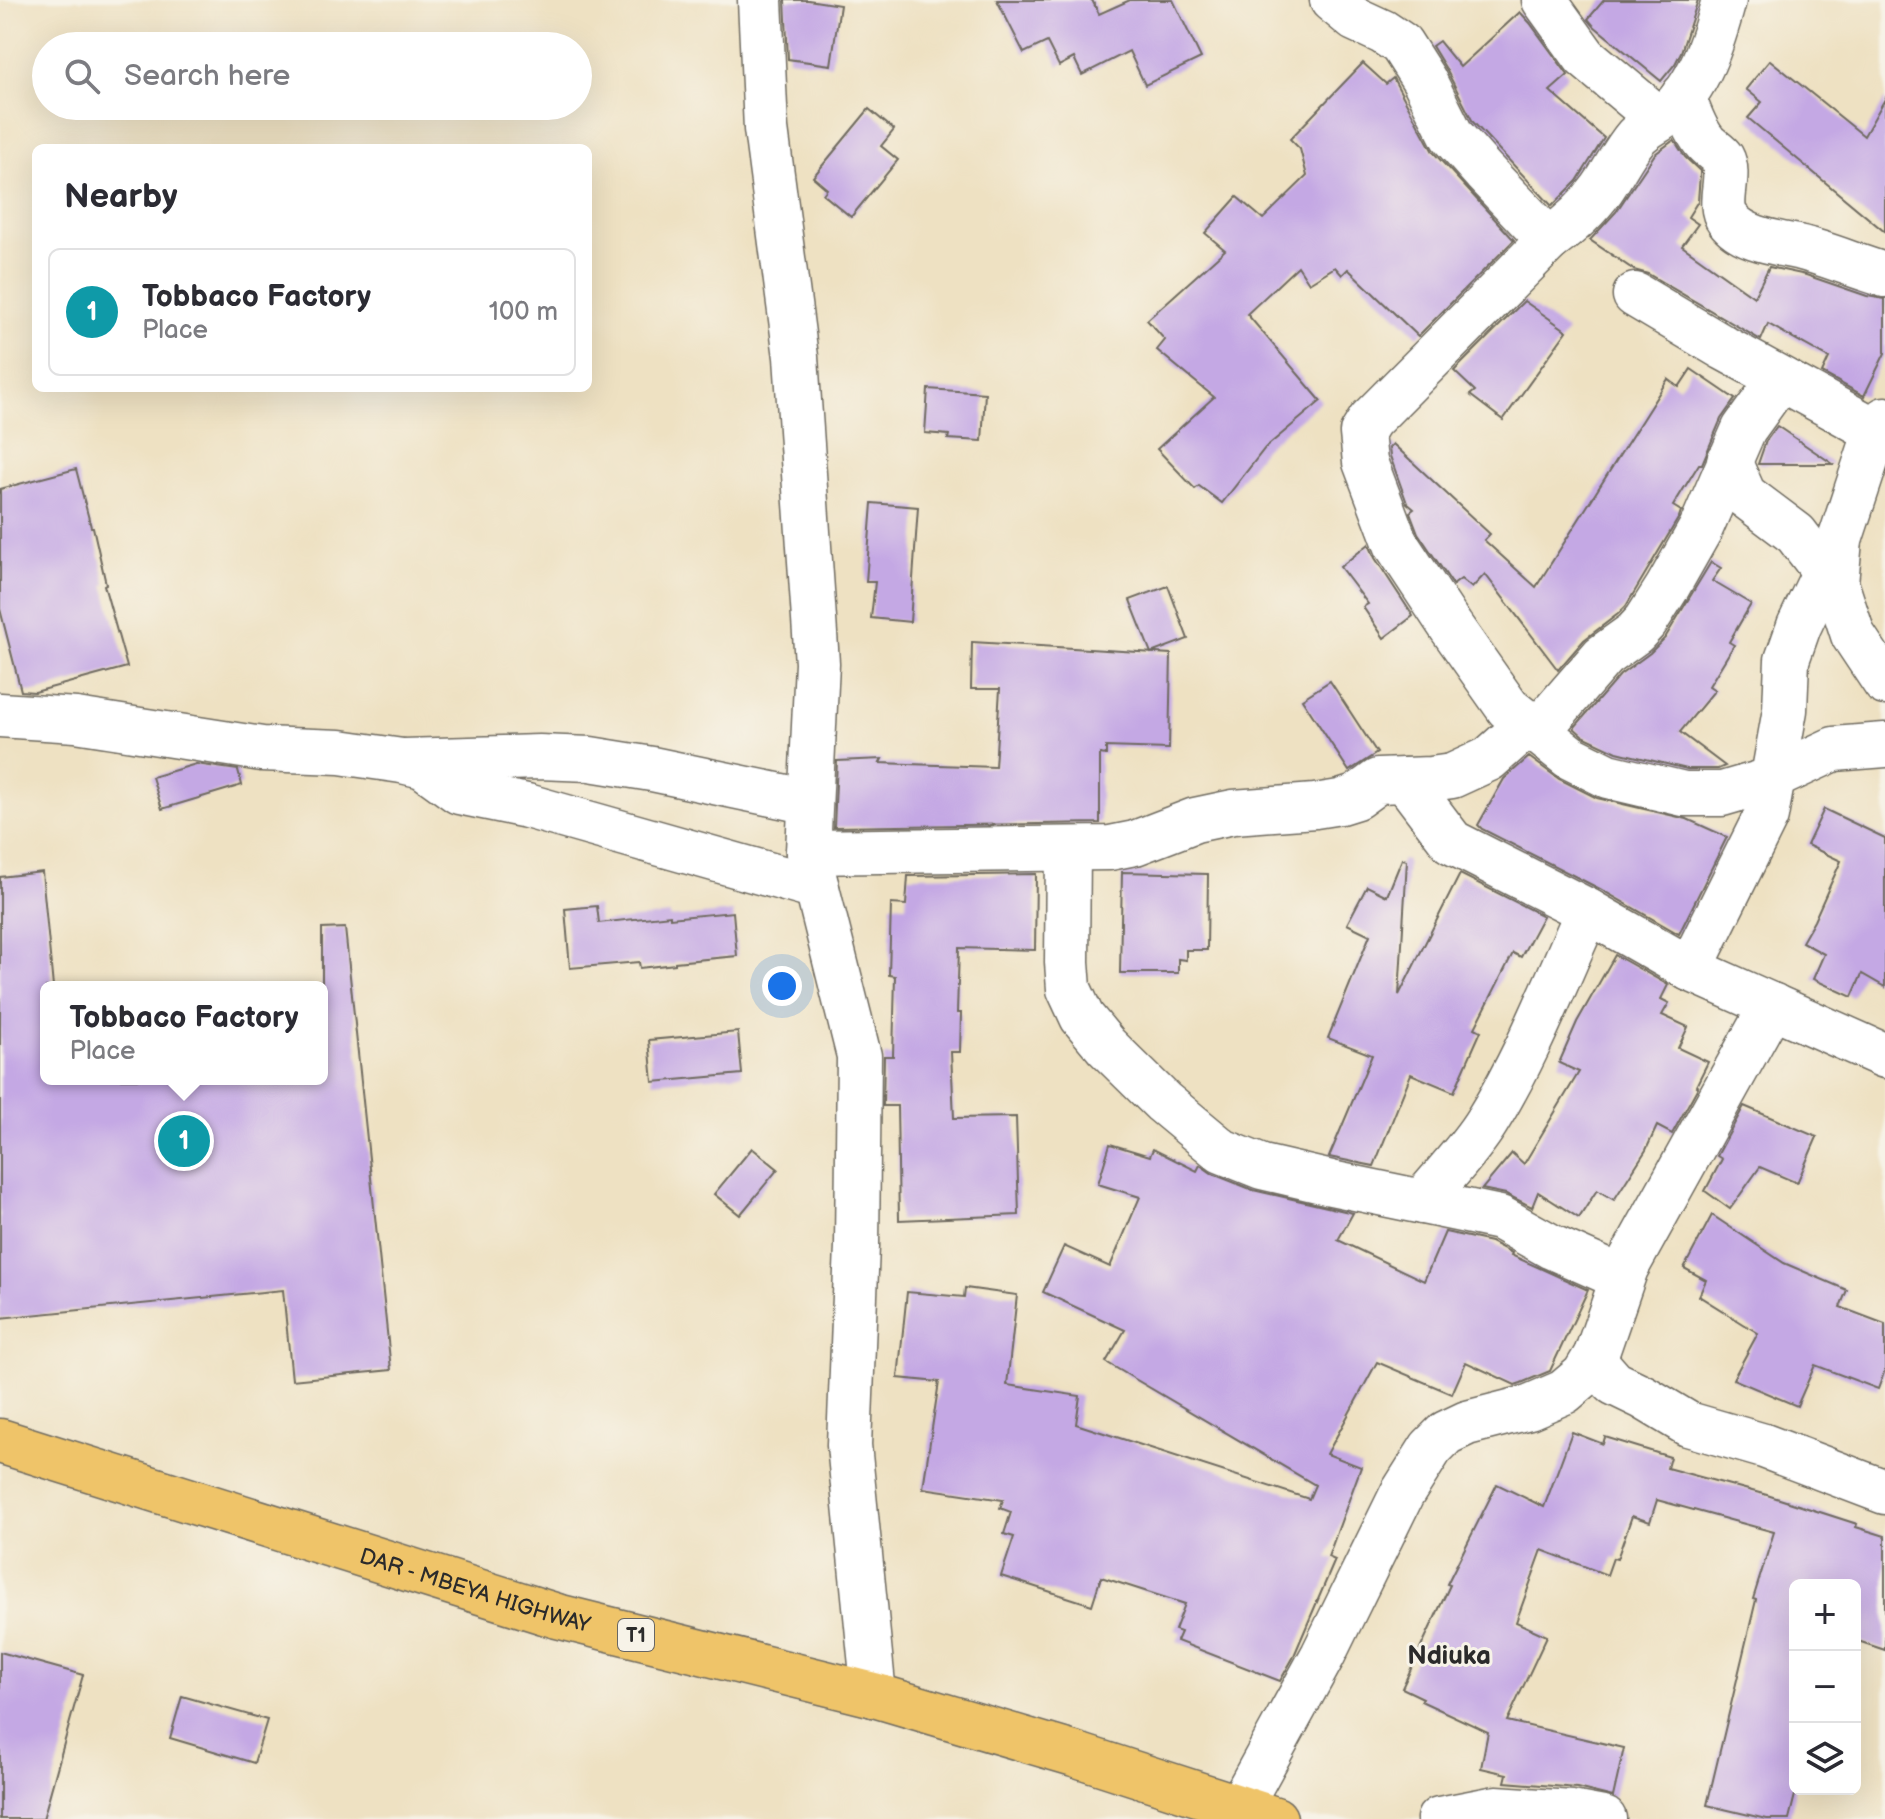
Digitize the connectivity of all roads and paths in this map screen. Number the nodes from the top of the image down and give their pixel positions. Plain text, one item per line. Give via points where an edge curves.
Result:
1 (760, 0) edge
2 (1332, 0) edge
3 (1544, 0) edge
4 (1724, 0) edge
5 (1671, 108) junction
6 (1549, 240) junction
7 (1885, 275) edge
8 (1635, 295) dead end
9 (1780, 379) junction
10 (1882, 426) edge
11 (1729, 461) junction
12 (1832, 556) junction
13 (1885, 683) edge
14 (0, 715) edge
15 (1533, 728) junction
16 (1885, 745) edge
17 (402, 761) junction
18 (1471, 768) junction
19 (1773, 776) junction
20 (1405, 780) junction
21 (810, 802) junction
22 (1452, 842) junction
23 (1068, 849) junction
24 (812, 870) junction
25 (1588, 911) junction
26 (1690, 969) junction
27 (1772, 1005) junction
28 (1885, 1056) edge
29 (1422, 1202) junction
30 (1622, 1278) junction
31 (1596, 1355) junction
32 (0, 1441) edge
33 (1885, 1492) edge
34 (874, 1695) junction
35 (1257, 1813) edge
36 (1439, 1819) edge
37 (1604, 1819) edge

1 - 21 street via 766,129 796,357 817,663
2 - 6 street via 1401,44 1452,136
3 - 5 street via 1585,57
4 - 5 street via 1709,53
5 - 6 street via 1636,137 1580,216
5 - 7 street via 1722,158 1724,209 1739,229
6 - 15 street via 1362,433 1365,462 1396,544 1508,708
8 - 9 street
9 - 10 street
9 - 11 street via 1744,429
10 - 12 street
11 - 12 street via 1744,495
11 - 15 street via 1701,528 1646,621 1603,656
12 - 13 street via 1853,635
12 - 19 street via 1787,660 1785,710
14 - 17 street
15 - 18 street
15 - 19 street via 1570,757 1608,776 1684,794 1722,794
16 - 19 street via 1834,749
17 - 21 street via 590,759
17 - 24 street via 423,766 459,792
18 - 20 street via 1452,776
18 - 22 street via 1452,817
19 - 26 street via 1766,816
20 - 22 street
20 - 23 street via 1378,781 1340,802 1233,812 1135,843
21 - 24 street
22 - 25 street
23 - 24 street
23 - 29 street via 1069,989 1082,1017 1106,1046 1222,1151 1262,1167
24 - 34 street via 859,1056 849,1445
25 - 26 street
25 - 29 street via 1487,1122
26 - 27 street
27 - 28 street
27 - 30 street
29 - 30 street via 1500,1218
30 - 31 street
31 - 33 street via 1614,1383 1688,1424 1764,1446
31 - 35 street via 1584,1375 1564,1392 1467,1423 1431,1448 1402,1494 1323,1655
32 - 34 highway, DAR - MBEYA HIGHWAY / T1 via 557,1616
34 - 35 highway, DAR - MBEYA HIGHWAY / T1
36 - 37 street via 1496,1808

